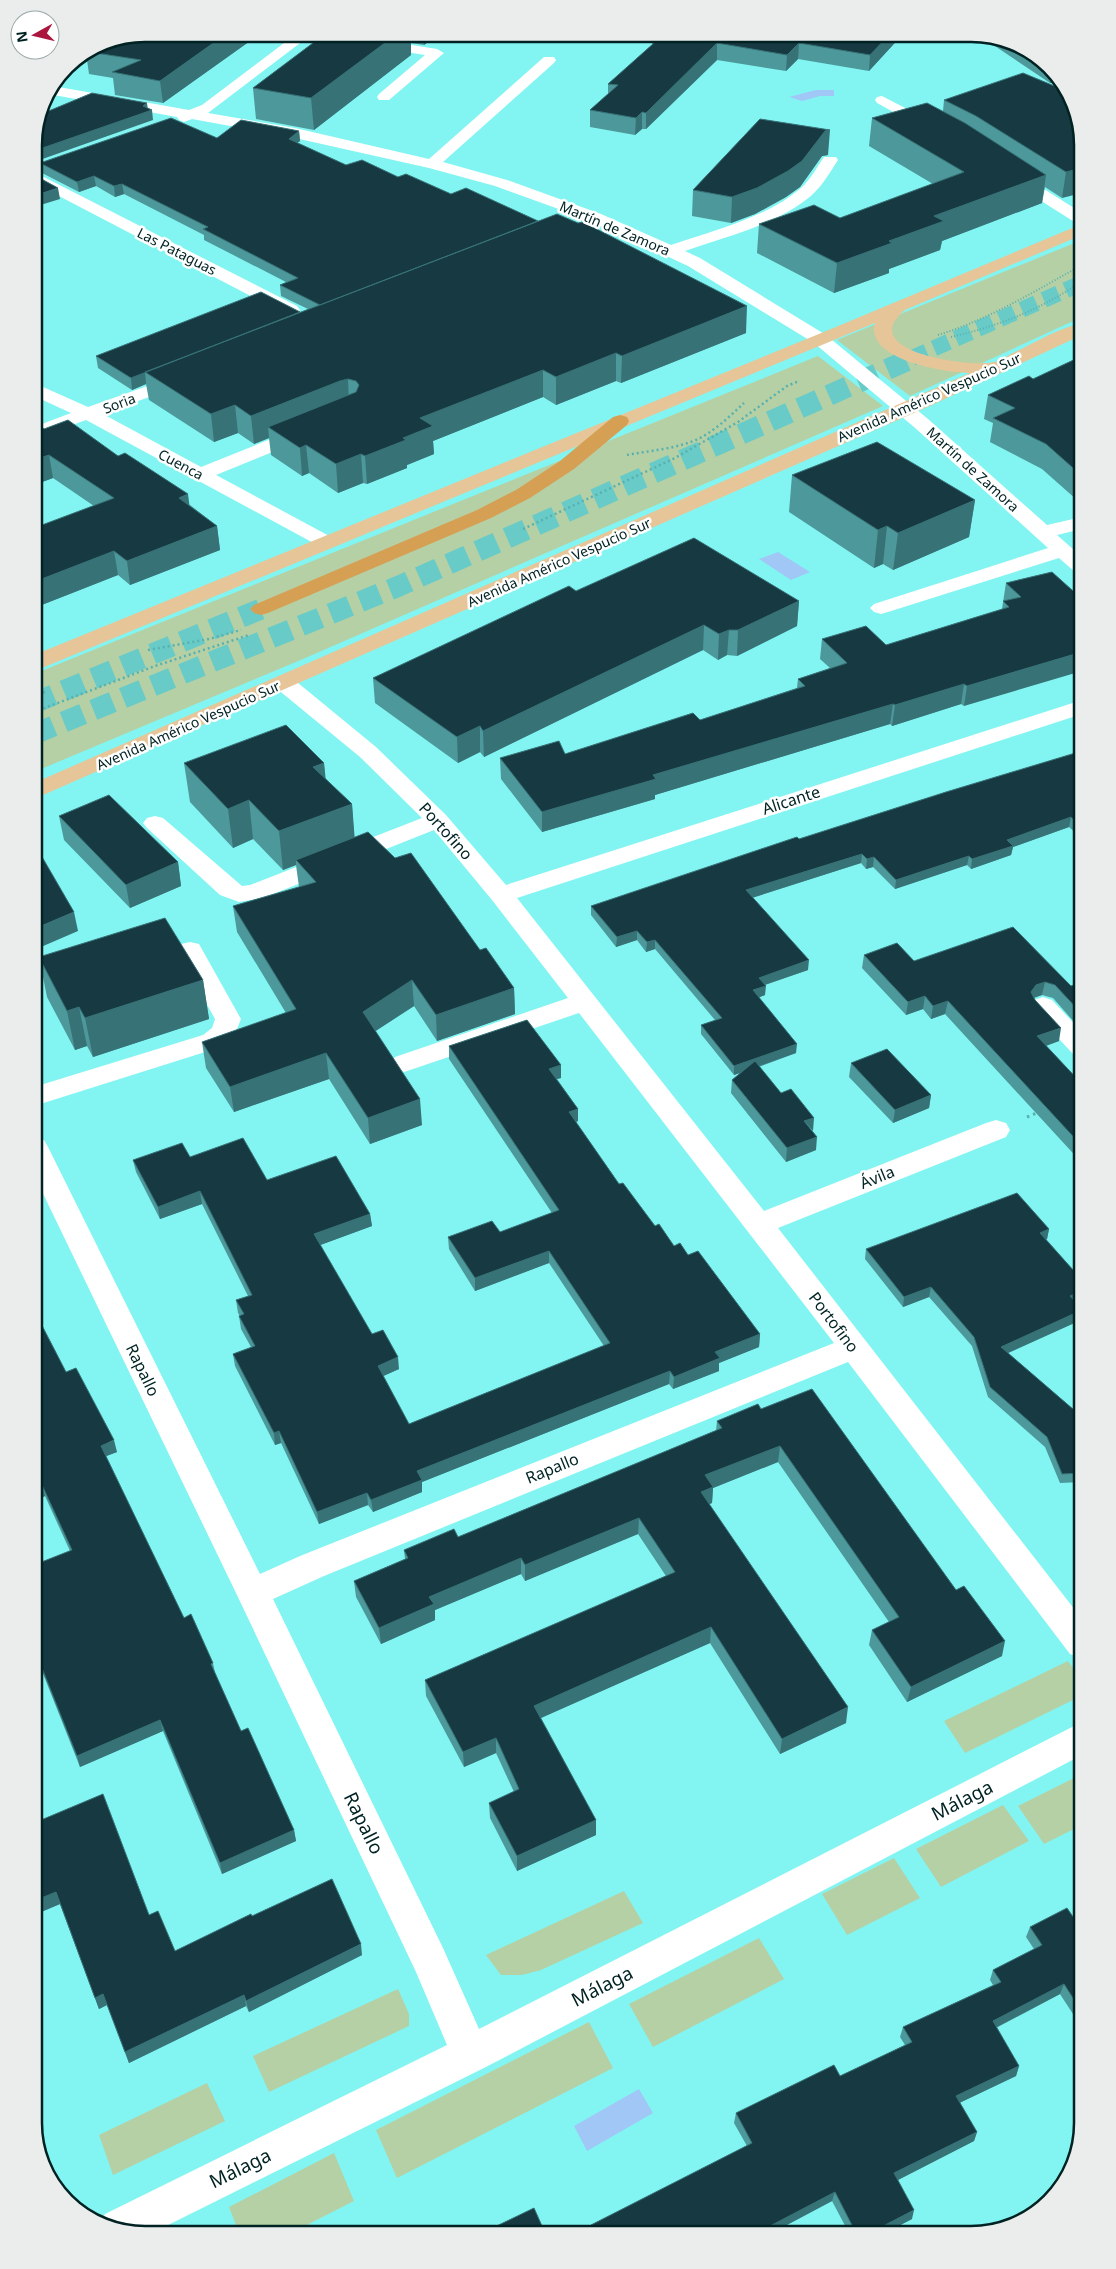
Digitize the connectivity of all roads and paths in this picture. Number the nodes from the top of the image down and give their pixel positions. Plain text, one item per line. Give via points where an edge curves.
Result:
1 (294, 42) edge
2 (366, 42) edge
3 (549, 60) dead end
4 (58, 91) edge
5 (384, 97) edge
6 (882, 100) dead end
7 (192, 114) junction
8 (166, 124) edge
9 (950, 137) edge
10 (830, 160) dead end
11 (432, 164) junction
12 (998, 167) edge
13 (43, 174) edge
14 (1074, 215) edge
15 (595, 218) junction
16 (568, 228) edge
17 (1074, 232) edge
18 (670, 251) junction
19 (1074, 269) edge
20 (1074, 286) edge
21 (900, 306) junction
22 (304, 316) edge
23 (1074, 332) edge
24 (820, 339) junction
25 (894, 347) junction
26 (1000, 365) junction
27 (194, 374) edge
28 (43, 393) edge
29 (905, 410) junction
30 (89, 414) junction
31 (620, 421) junction
32 (323, 425) edge
33 (43, 430) edge
34 (200, 474) junction
35 (1074, 524) edge
36 (1044, 532) junction
37 (326, 542) junction
38 (1063, 550) junction
39 (1074, 560) edge
40 (881, 608) dead end
41 (261, 609) tunnel mouth
42 (43, 659) edge
43 (284, 683) junction
44 (1074, 710) edge
45 (43, 788) edge
46 (438, 820) junction
47 (155, 822) dead end
48 (501, 895) junction
49 (190, 950) dead end
50 (584, 1002) junction
51 (1043, 1006) edge
52 (1074, 1039) edge
53 (404, 1063) dead end
54 (43, 1094) edge
55 (1048, 1109) edge
56 (996, 1130) joint
57 (42, 1164) edge
58 (759, 1224) junction
59 (853, 1348) junction
60 (253, 1593) junction
61 (1074, 1634) edge
62 (1074, 1742) edge
63 (470, 2054) junction
64 (125, 2225) edge

1 - 7 street via 206,108
2 - 5 street via 437,53
3 - 11 street
4 - 7 street, Martín de Zamora
6 - 9 street
7 - 8 street
7 - 11 street, Martín de Zamora
10 - 18 street via 808,191 791,203
11 - 15 street, Martín de Zamora via 501,183
12 - 14 street
13 - 22 street, Las Pataguas
15 - 16 street
15 - 18 street, Martín de Zamora
17 - 21 main road
18 - 24 street, Martín de Zamora via 694,262
19 - 25 path via 970,325
20 - 25 path via 1047,304 994,326
21 - 24 main road
21 - 25 main road via 884,318 881,326 882,334
23 - 26 main road, Avenida Américo Vespucio Sur
24 - 29 street, Martín de Zamora
24 - 31 main road
25 - 26 main road via 908,356 940,365 976,368
26 - 29 main road, Avenida Américo Vespucio Sur
27 - 30 street, Soria
28 - 30 street, Cuenca
29 - 36 street, Martín de Zamora
29 - 43 main road, Avenida Américo Vespucio Sur
30 - 33 street, Soria
30 - 34 street, Cuenca
31 - 37 main road
31 - 41 highway via 567,465 515,498
32 - 34 street
34 - 37 street, Cuenca
35 - 36 street
36 - 38 street, Martín de Zamora
37 - 42 main road
38 - 39 street, Martín de Zamora
38 - 40 street
43 - 45 main road, Avenida Américo Vespucio Sur
43 - 46 street, Portofino via 368,752
44 - 48 street, Alicante
46 - 47 street via 254,893 239,894 228,890
46 - 48 street, Portofino
48 - 50 street, Portofino
49 - 54 street via 228,1019 224,1033 212,1041
50 - 53 street
50 - 58 street, Portofino
51 - 52 street
55 - 56 path
56 - 58 street, Ávila
57 - 60 street, Rapallo
58 - 59 street, Portofino
59 - 60 street, Rapallo via 321,1562
59 - 61 street, Portofino
60 - 63 street, Rapallo via 430,1961
62 - 63 street, Málaga
63 - 64 street, Málaga

